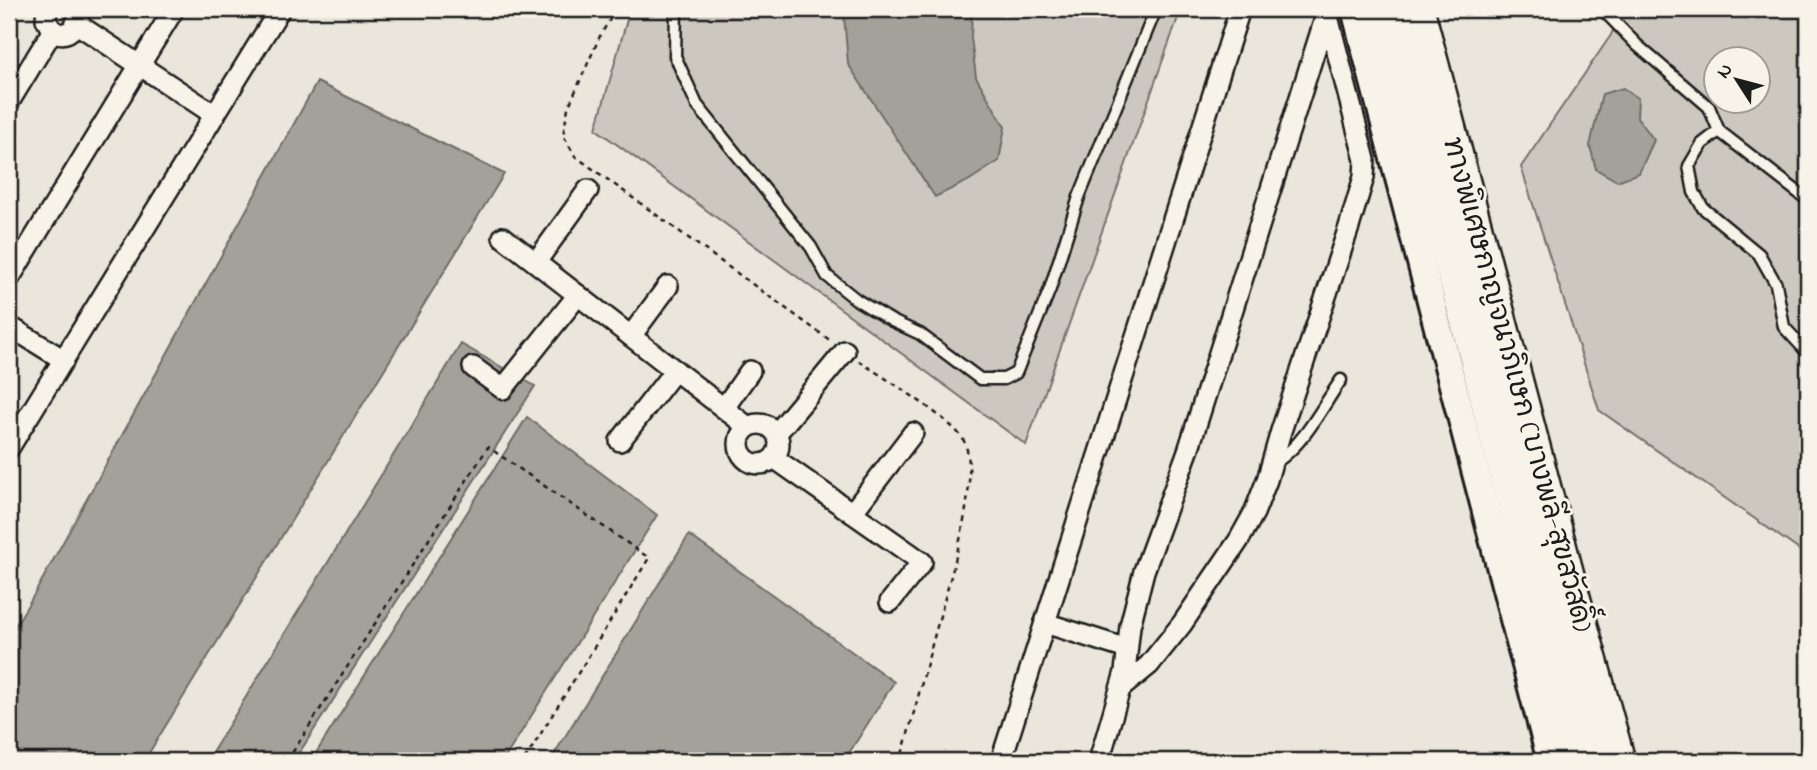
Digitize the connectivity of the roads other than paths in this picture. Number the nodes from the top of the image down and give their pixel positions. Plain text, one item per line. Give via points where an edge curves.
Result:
1 (47, 9) edge
2 (174, 9) edge
3 (280, 9) edge
4 (676, 9) edge
5 (1156, 9) edge
6 (1240, 9) edge
7 (1355, 9) edge
8 (1382, 9) edge
9 (1416, 9) edge
10 (1609, 9) edge
11 (1326, 10) edge
12 (77, 17) edge
13 (52, 30) junction
14 (139, 65) junction
15 (9, 102) edge
16 (215, 114) junction
17 (1719, 131) junction
18 (588, 190) dead end
19 (1808, 200) edge
20 (503, 237) dead end
21 (536, 262) junction
22 (9, 279) edge
23 (668, 286) dead end
24 (578, 295) junction
25 (9, 326) edge
26 (631, 336) junction
27 (845, 351) dead end
28 (1808, 353) edge
29 (64, 360) junction
30 (473, 367) dead end
31 (675, 370) junction
32 (750, 371) dead end
33 (1341, 380) dead end
34 (724, 408) junction
35 (748, 427) junction
36 (777, 433) junction
37 (913, 433) dead end
38 (620, 441) dead end
39 (9, 448) edge
40 (774, 458) junction
41 (1271, 465) junction
42 (852, 513) junction
43 (890, 602) dead end
44 (1045, 623) junction
45 (1127, 649) junction
46 (1121, 688) junction
47 (1001, 761) edge
48 (1099, 761) edge
49 (1551, 761) edge
50 (1581, 761) edge
51 (1617, 761) edge

1 - 13 street
2 - 14 street
3 - 16 street
4 - 5 lane via 676,56 697,105 811,247 827,276 981,379 1004,379 1016,373 1050,289 1079,197
6 - 44 street
7 - 49 main road
8 - 50 highway, ทางพิเศษกาญจนาภิเษก (บางพลี-สุขสวัสดิ์)
9 - 51 highway, ทางพิเศษกาญจนาภิเษก (บางพลี-สุขสวัสดิ์)
10 - 17 lane via 1607,15 1637,45 1709,107
11 - 41 street via 1365,160 1364,177
11 - 45 street via 1188,451 1144,571
12 - 13 street via 71,31
12 - 14 street
13 - 15 street
14 - 16 street
14 - 22 street
16 - 29 street
17 - 19 lane
17 - 28 lane via 1702,144 1689,166 1694,192 1703,208 1759,254 1776,284 1784,327
18 - 21 street
20 - 21 street
21 - 24 street
23 - 26 street
24 - 26 street
24 - 30 street via 503,389
25 - 29 street
26 - 31 street
27 - 36 street
29 - 39 street
31 - 34 street
31 - 38 street
32 - 34 street
33 - 41 lane via 1301,441
34 - 35 street
35 - 36 street via 767,425
35 - 40 street via 740,437 744,457 755,464
36 - 40 street via 780,446
37 - 42 street
40 - 42 street
41 - 46 street via 1239,540 1182,624 1149,665
42 - 43 street via 922,562
44 - 45 street
44 - 47 street
45 - 46 street
46 - 48 street

